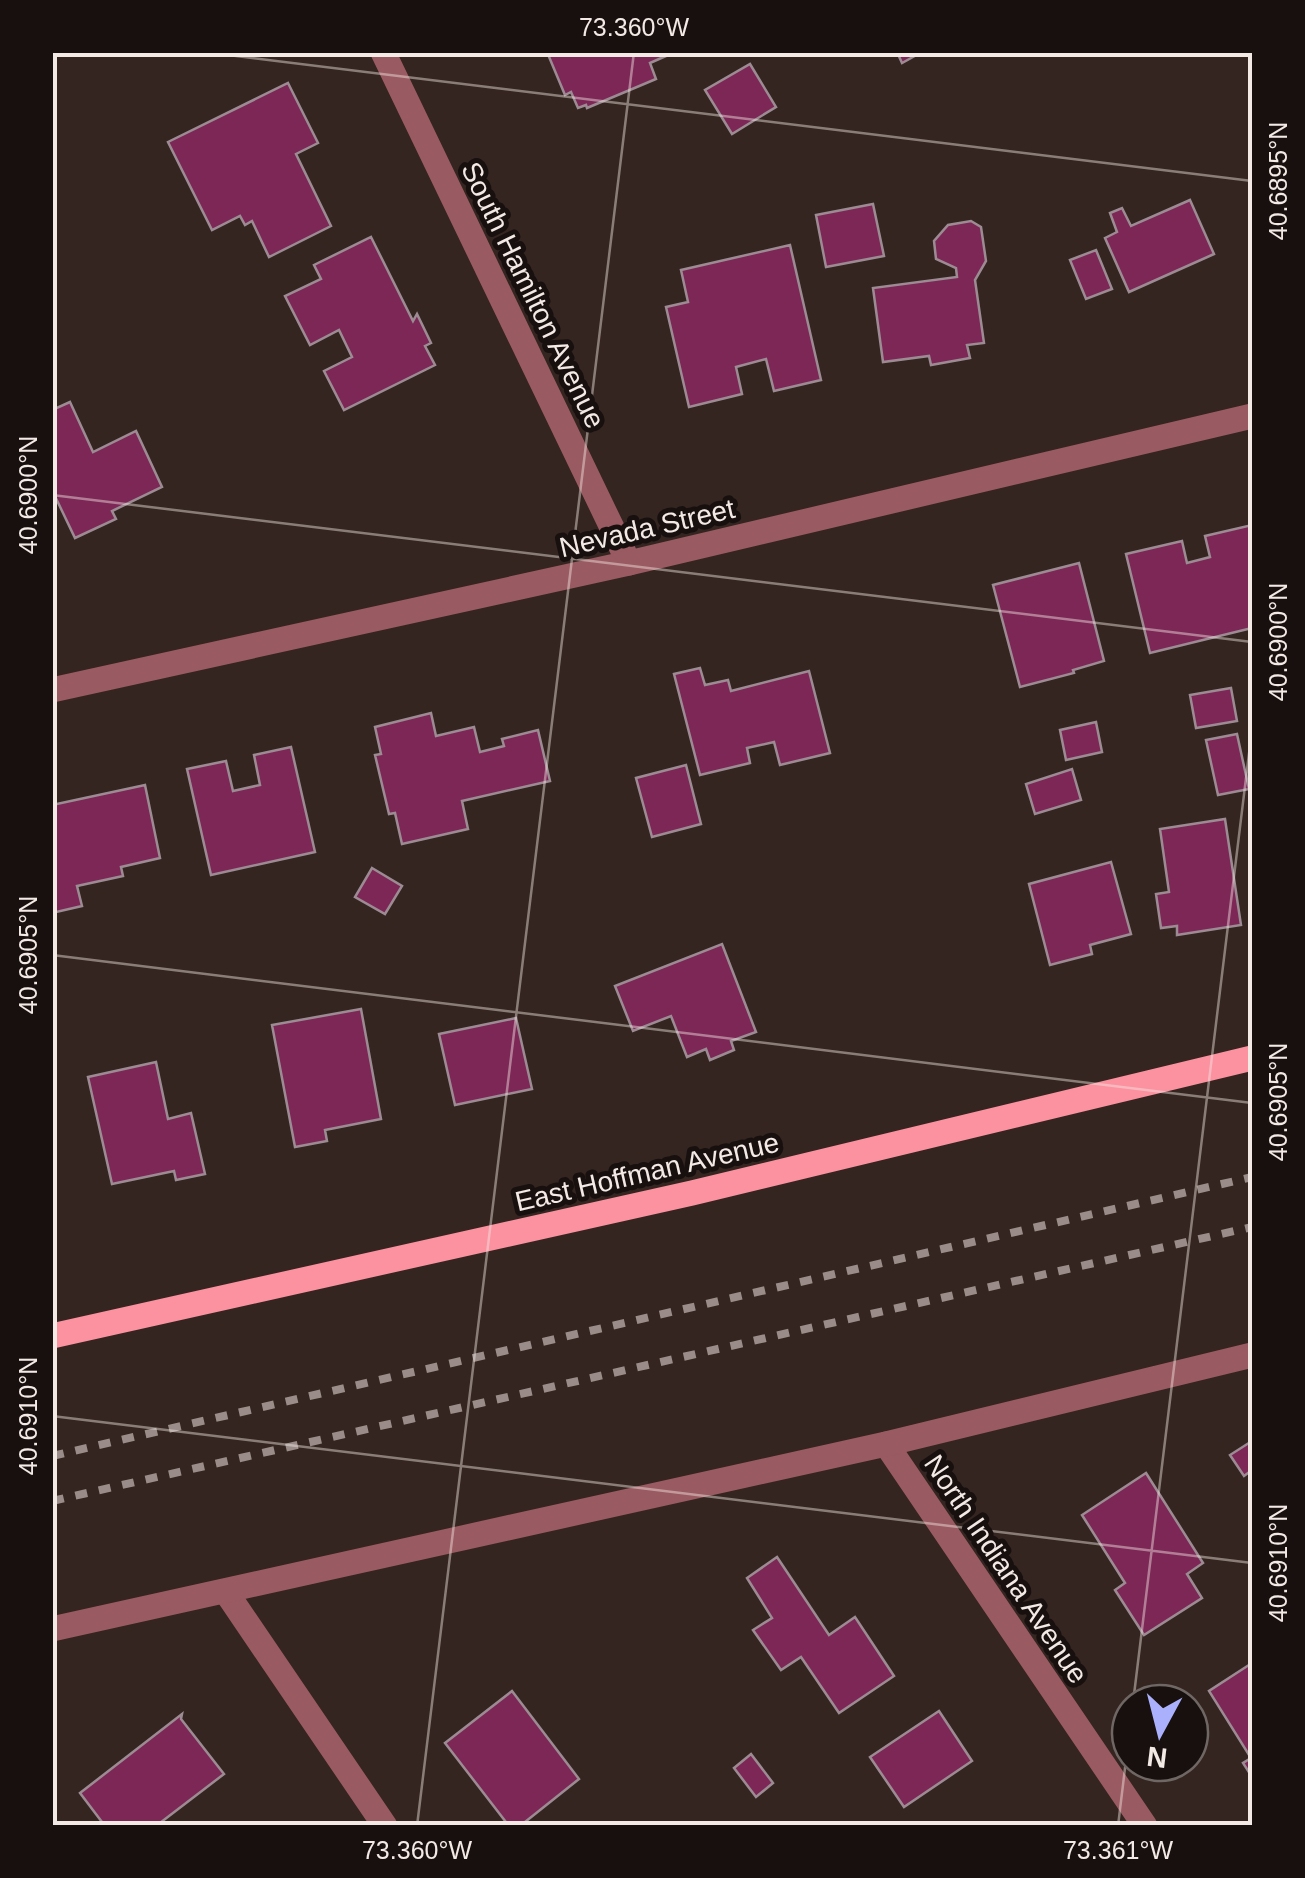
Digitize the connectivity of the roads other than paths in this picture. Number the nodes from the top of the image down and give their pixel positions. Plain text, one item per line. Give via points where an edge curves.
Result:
1 (383, 52) edge
2 (1252, 416) edge
3 (629, 564) junction
4 (52, 690) edge
5 (1252, 1058) edge
6 (52, 1336) edge
7 (1252, 1355) edge
8 (886, 1444) junction
9 (226, 1592) junction
10 (52, 1629) edge
11 (385, 1826) edge
12 (1145, 1826) edge

1 - 3 street, South Hamilton Avenue
2 - 3 street, Nevada Street
3 - 4 street, Nevada Street
5 - 6 main road, East Hoffman Avenue via 673,1198
7 - 8 street
8 - 9 street
8 - 12 street, North Indiana Avenue
9 - 10 street
9 - 11 street

